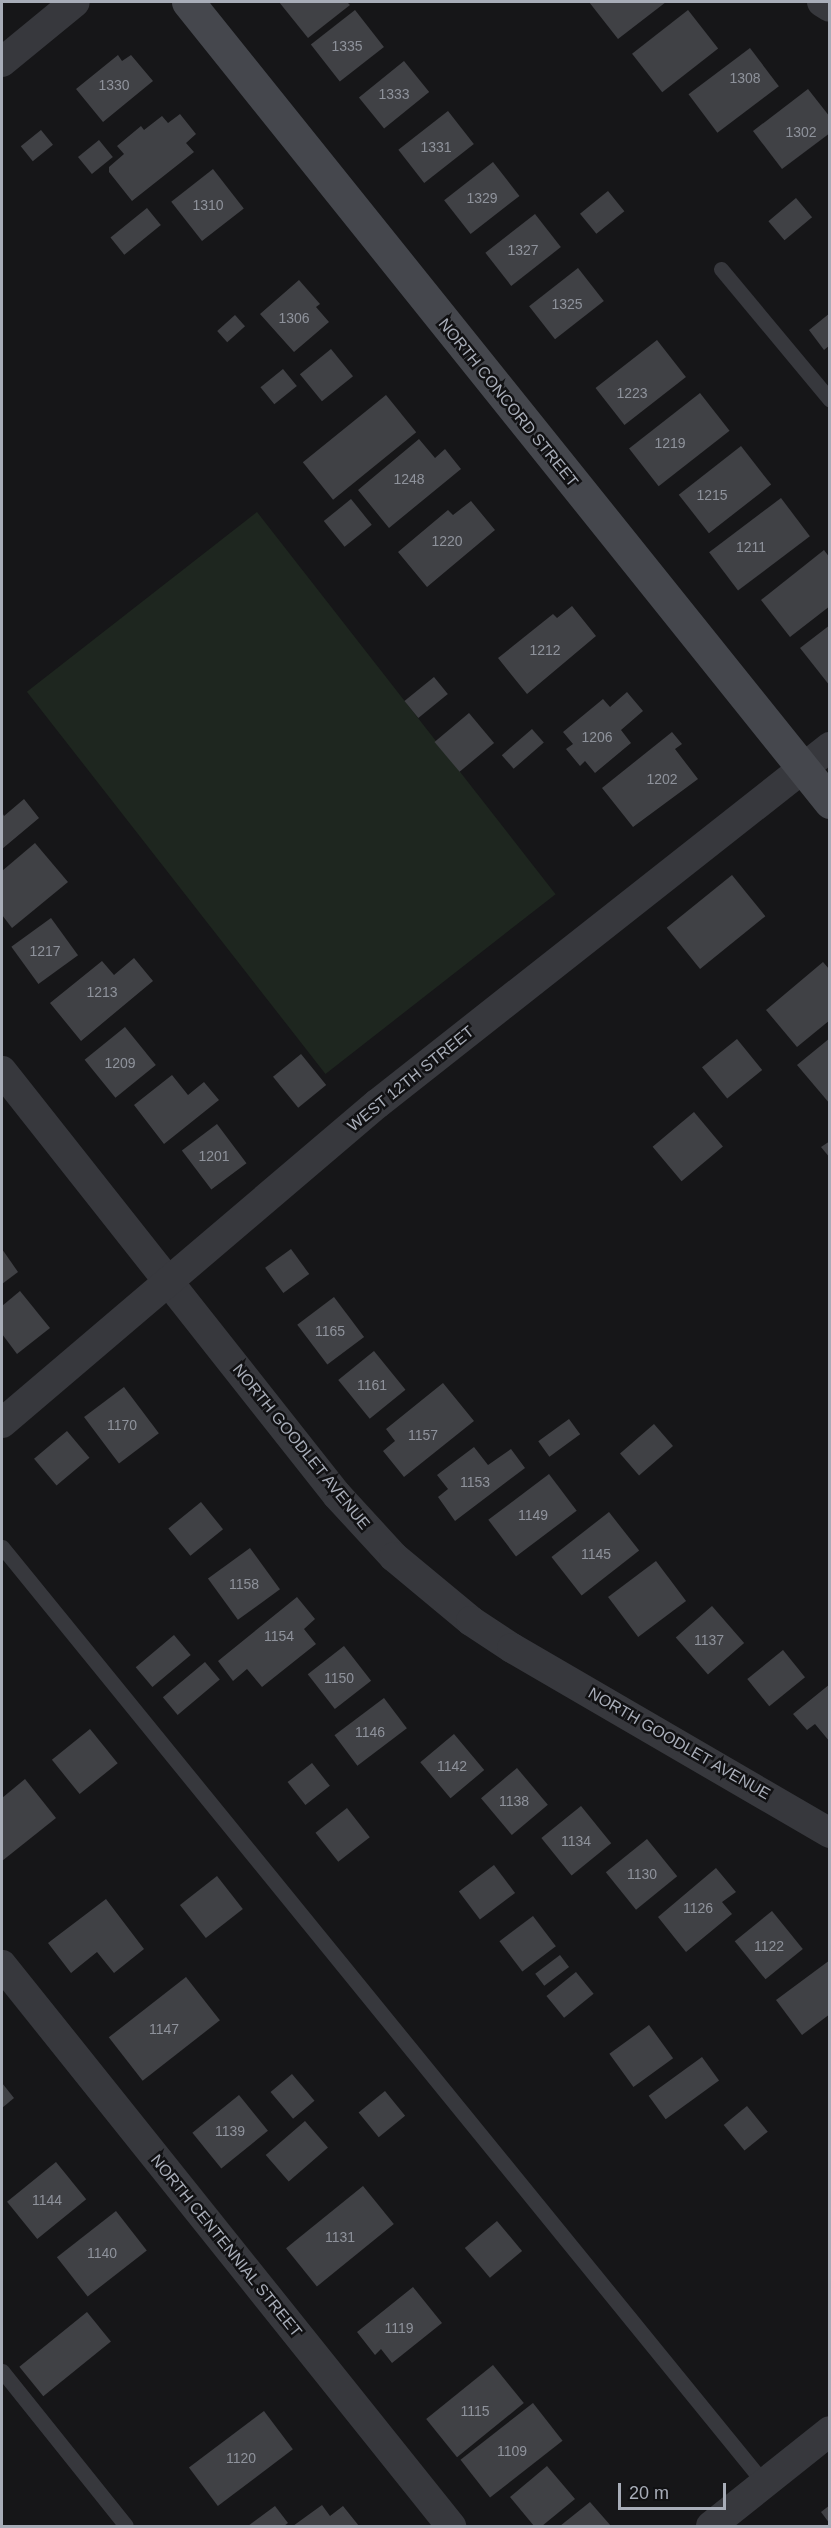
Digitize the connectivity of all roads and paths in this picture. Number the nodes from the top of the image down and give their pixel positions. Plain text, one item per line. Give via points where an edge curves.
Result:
1 (75, 2) edge
2 (188, 2) edge
3 (822, 2) edge
4 (830, 7) edge
5 (2, 62) edge
6 (721, 269) dead end
7 (830, 400) edge
8 (830, 747) edge
9 (802, 768) junction
10 (830, 802) edge
11 (2, 1071) edge
12 (170, 1284) junction
13 (2, 1423) edge
14 (2, 1546) edge
15 (830, 1833) edge
16 (2, 1965) edge
17 (2, 2371) edge
18 (830, 2431) edge
19 (764, 2483) junction
20 (718, 2524) edge
21 (126, 2526) edge
22 (451, 2526) edge

1 - 5 street
2 - 9 main road, NORTH CONCORD STREET
3 - 4 street
6 - 7 lane
8 - 9 street, WEST 12TH STREET
9 - 10 main road, NORTH CONCORD STREET
9 - 12 street, WEST 12TH STREET via 377,1104
11 - 12 street, NORTH GOODLET AVENUE
12 - 13 street, WEST 12TH STREET
12 - 15 street, NORTH GOODLET AVENUE via 337,1495 418,1580 512,1648
14 - 19 lane
16 - 22 street, NORTH CENTENNIAL STREET
17 - 21 lane
18 - 19 street
19 - 20 street

